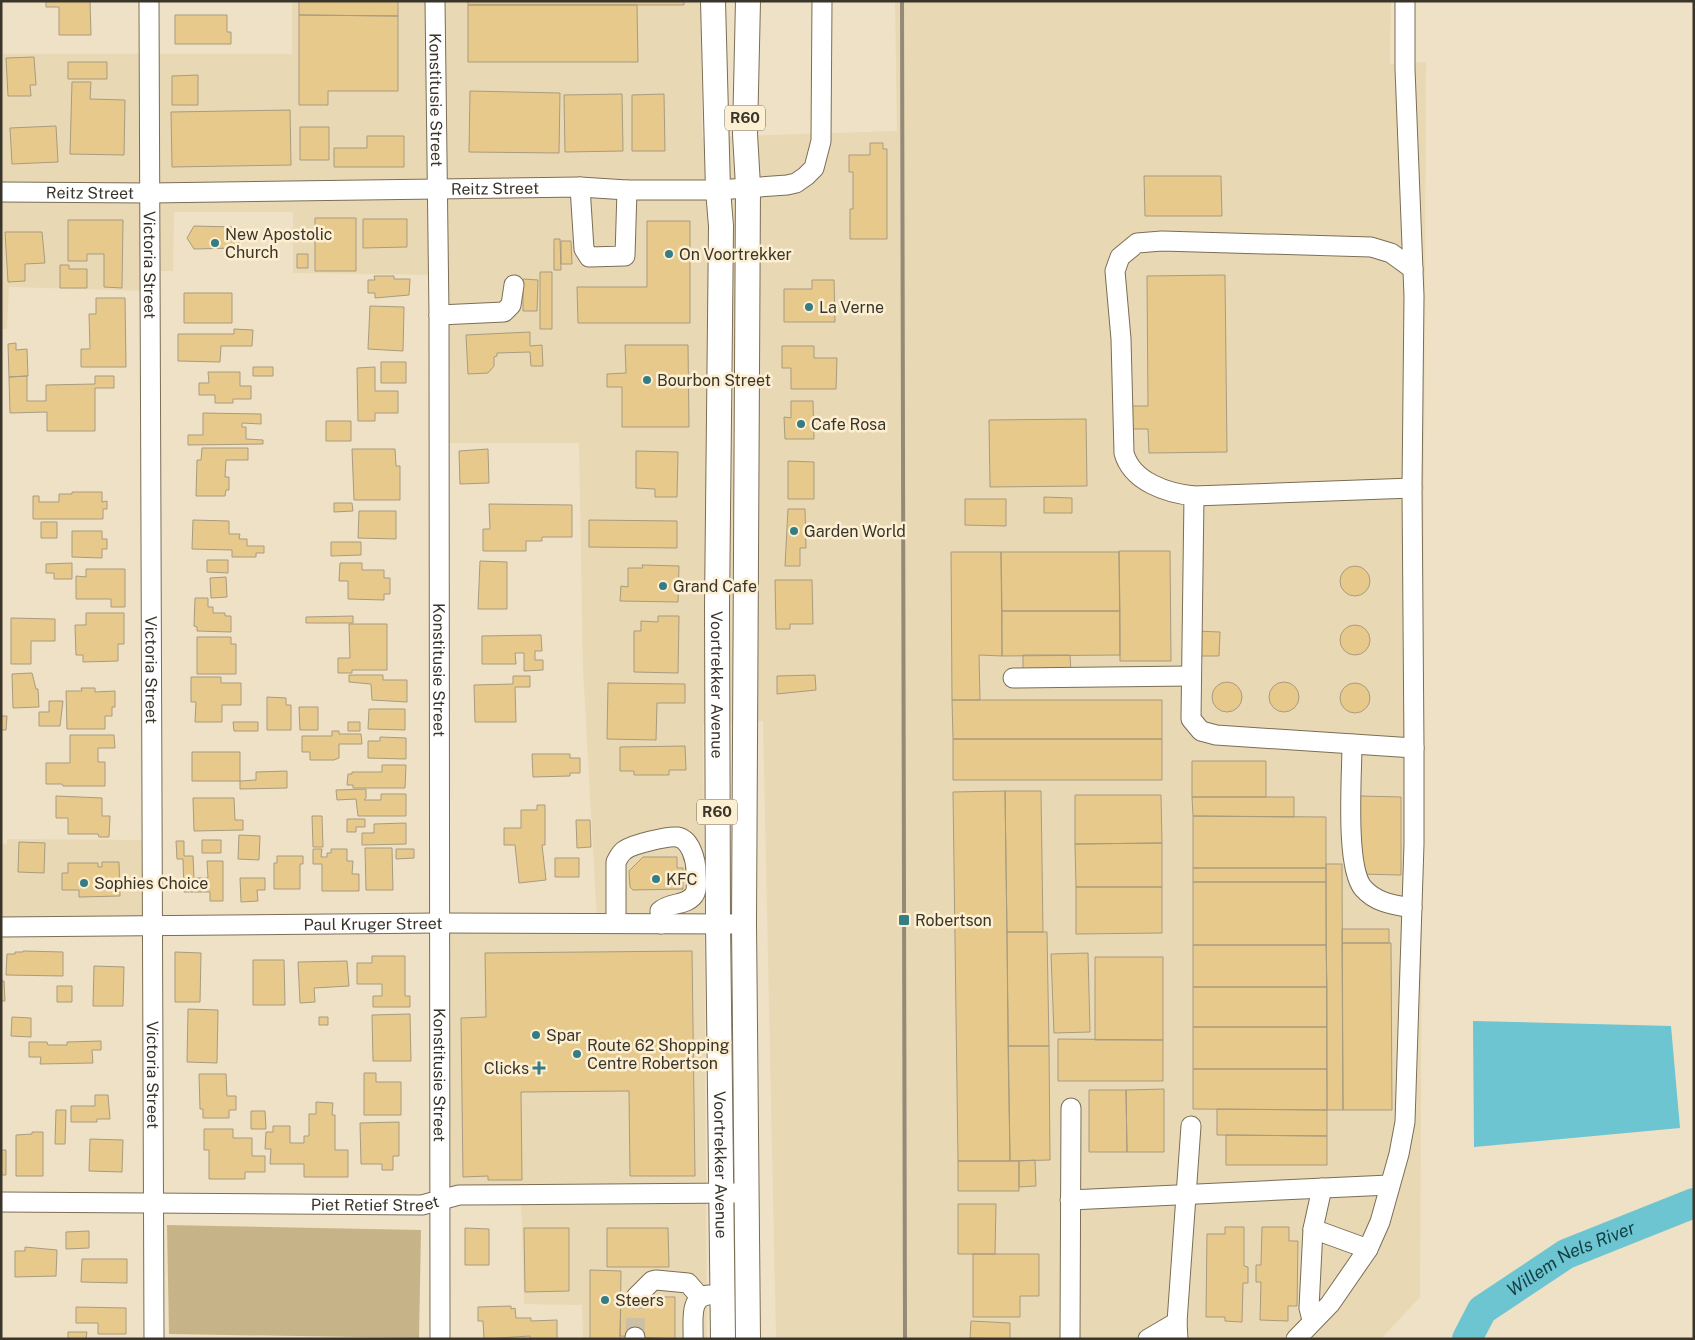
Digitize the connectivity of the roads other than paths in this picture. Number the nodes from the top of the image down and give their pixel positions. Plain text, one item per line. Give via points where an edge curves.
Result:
1 (149, 1) edge
2 (435, 1) edge
3 (714, 1) edge
4 (748, 1) edge
5 (822, 1) edge
6 (1405, 1) edge
7 (714, 26) junction
8 (748, 28) junction
9 (748, 186) junction
10 (580, 187) junction
11 (438, 188) junction
12 (626, 190) junction
13 (718, 190) junction
14 (1, 192) edge
15 (150, 193) junction
16 (1413, 269) junction
17 (514, 285) dead end
18 (439, 315) junction
19 (1412, 488) junction
20 (1194, 496) junction
21 (1191, 676) junction
22 (1013, 678) dead end
23 (1352, 744) junction
24 (1414, 748) junction
25 (1412, 908) junction
26 (439, 923) junction
27 (616, 923) junction
28 (718, 923) junction
29 (661, 924) junction
30 (744, 924) junction
31 (153, 926) junction
32 (1, 927) edge
33 (1071, 1108) dead end
34 (1192, 1126) dead end
35 (1389, 1185) junction
36 (1322, 1188) junction
37 (721, 1193) junction
38 (748, 1194) junction
39 (1186, 1194) junction
40 (438, 1200) junction
41 (1070, 1200) junction
42 (1, 1202) edge
43 (153, 1202) junction
44 (1313, 1229) junction
45 (1368, 1249) junction
46 (723, 1294) junction
47 (636, 1297) dead end
48 (700, 1297) junction
49 (1312, 1320) junction
50 (1177, 1330) edge
51 (154, 1339) edge
52 (440, 1339) edge
53 (693, 1339) edge
54 (723, 1339) edge
55 (748, 1339) edge
56 (1070, 1339) edge
57 (1148, 1339) edge
58 (1296, 1339) edge

1 - 15 street, Victoria Street
2 - 11 street, Konstitusie Street
3 - 7 main road, Voortrekker Avenue / R60
4 - 8 main road, Voortrekker Avenue / R60
5 - 9 street, Reitz Street via 821,142 814,168 796,183
6 - 16 street
7 - 8 main road
7 - 13 main road, Voortrekker Avenue / R60
8 - 9 main road, Voortrekker Avenue / R60 via 745,134
9 - 13 street, Reitz Street
9 - 30 main road, Voortrekker Avenue / R60
10 - 11 street, Reitz Street
10 - 12 street, Reitz Street
10 - 12 street via 584,249 589,257 625,256
11 - 15 street, Reitz Street
11 - 18 street, Konstitusie Street
12 - 13 street, Reitz Street
13 - 28 main road, Voortrekker Avenue / R60
14 - 15 street, Reitz Street
15 - 31 street, Victoria Street
16 - 19 street
16 - 20 street via 1391,253 1371,247 1162,241 1137,243 1120,257 1115,271 1126,459 1154,486
17 - 18 street via 512,305 504,312
18 - 26 street, Konstitusie Street
19 - 20 street
19 - 24 street
20 - 21 street
21 - 22 street
21 - 23 street via 1191,719 1206,733
23 - 24 street
23 - 25 street via 1353,855 1358,879 1375,898 1390,905
24 - 25 street
25 - 35 street via 1404,1122 1399,1154
26 - 27 street, Paul Kruger Street
26 - 31 street, Paul Kruger Street
26 - 40 street, Konstitusie Street
27 - 29 street, Paul Kruger Street
27 - 29 street via 616,862 621,853 647,843 678,837 692,852 696,889 689,898 679,904 669,904 660,911
28 - 29 street, Paul Kruger Street
28 - 30 street, Paul Kruger Street
28 - 37 main road, Voortrekker Avenue / R60
30 - 38 main road, Voortrekker Avenue / R60
31 - 32 street, Paul Kruger Street
31 - 43 street, Victoria Street
33 - 41 street
34 - 39 street
35 - 36 street
35 - 45 street via 1380,1222
36 - 39 street
36 - 44 street
37 - 38 street, Piet Retief Street
37 - 40 street, Piet Retief Street via 459,1195
37 - 46 main road, Voortrekker Avenue / R60
38 - 55 main road, Voortrekker Avenue / R60
39 - 41 street
39 - 50 street
40 - 43 street, Piet Retief Street via 422,1205
40 - 52 street, Konstitusie Street
41 - 56 street
42 - 43 street, Piet Retief Street
43 - 51 street, Victoria Street
44 - 45 street
44 - 49 street via 1308,1308
45 - 49 street via 1330,1304
46 - 48 street
46 - 54 main road, Voortrekker Avenue / R60
47 - 48 street via 656,1280 688,1283
48 - 53 street via 694,1304
49 - 58 street
50 - 57 street

